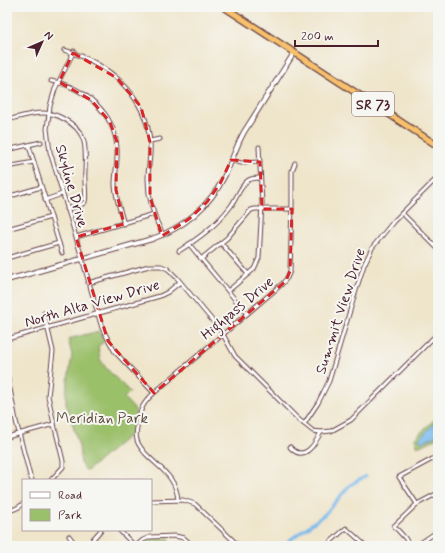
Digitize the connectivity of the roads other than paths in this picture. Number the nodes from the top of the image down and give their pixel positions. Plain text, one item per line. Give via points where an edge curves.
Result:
1 (224, 7) edge
2 (64, 50) dead end
3 (73, 52) junction
4 (294, 53) junction
5 (51, 80) dead end
6 (58, 82) junction
7 (48, 113) junction
8 (7, 120) edge
9 (160, 139) dead end
10 (150, 141) junction
11 (41, 142) dead end
12 (29, 146) junction
13 (438, 146) edge
14 (259, 147) dead end
15 (7, 150) edge
16 (231, 160) junction
17 (34, 162) junction
18 (260, 162) junction
19 (295, 163) dead end
20 (7, 167) edge
21 (438, 177) edge
22 (260, 178) junction
23 (41, 187) junction
24 (62, 194) junction
25 (7, 197) edge
26 (45, 200) junction
27 (67, 209) junction
28 (262, 209) junction
29 (292, 209) junction
30 (402, 213) junction
31 (154, 214) junction
32 (51, 216) junction
33 (124, 224) junction
34 (7, 229) edge
35 (163, 235) junction
36 (76, 237) junction
37 (60, 243) junction
38 (221, 243) junction
39 (189, 244) junction
40 (438, 249) edge
41 (179, 251) dead end
42 (62, 253) dead end
43 (7, 258) edge
44 (82, 259) junction
45 (201, 259) junction
46 (248, 274) junction
47 (7, 280) edge
48 (180, 282) junction
49 (88, 283) junction
50 (228, 291) junction
51 (44, 313) dead end
52 (98, 314) junction
53 (247, 314) junction
54 (48, 328) junction
55 (438, 333) edge
56 (223, 334) junction
57 (7, 339) edge
58 (8, 378) dead end
59 (154, 393) junction
60 (54, 424) junction
61 (304, 424) junction
62 (321, 432) junction
63 (20, 434) junction
64 (7, 437) edge
65 (290, 447) dead end
66 (438, 456) edge
67 (32, 479) edge
68 (52, 479) edge
69 (438, 493) edge
70 (178, 500) junction
71 (152, 501) edge
72 (417, 504) junction
73 (22, 505) edge
74 (7, 510) edge
75 (100, 531) edge
76 (120, 531) edge
77 (438, 531) edge
78 (69, 536) dead end
79 (78, 546) edge
80 (91, 546) edge
81 (136, 546) edge
82 (193, 546) edge
83 (239, 546) edge
84 (326, 546) edge
85 (366, 546) edge
86 (410, 546) edge
87 (416, 546) edge

1 - 4 highway, SR 73
2 - 3 street
3 - 6 street, Skyline Drive
3 - 10 street via 105,69 128,88 143,112
4 - 13 highway, SR 73
4 - 16 street via 244,132
5 - 6 street
6 - 7 street, Skyline Drive
6 - 33 street via 91,100 110,122 117,142 116,190
7 - 8 street
7 - 24 street, Skyline Drive via 48,145
7 - 27 street via 73,125 82,135 86,147 85,201
9 - 10 street
10 - 31 street via 148,185
11 - 12 street
12 - 15 street
12 - 17 street
14 - 18 street
16 - 18 street via 241,163
16 - 35 street via 218,188 203,207 184,223
17 - 20 street
17 - 23 street
18 - 22 street
19 - 29 street, Highpass Drive via 292,171
21 - 30 street, Summit View Drive
22 - 28 street
22 - 39 street via 246,182 221,218
23 - 25 street
23 - 26 street
24 - 26 street
24 - 27 street, Skyline Drive
26 - 32 street
27 - 36 street, Skyline Drive
28 - 29 street
28 - 38 street via 250,211
28 - 46 street via 259,258
29 - 53 street, Highpass Drive via 288,276
30 - 40 street
30 - 61 street, Summit View Drive via 372,248 364,265 329,381
31 - 33 street
31 - 35 street
32 - 34 street
32 - 37 street
33 - 36 street
35 - 44 street
36 - 44 street, Skyline Drive
37 - 42 street
37 - 43 street
38 - 45 street
38 - 46 street
39 - 41 street
39 - 45 street
44 - 47 street
44 - 49 street, Skyline Drive
45 - 50 street
46 - 50 street
48 - 49 street via 168,269 153,265
48 - 52 street, North Alta View Drive via 160,296
48 - 56 street
49 - 52 street, Skyline Drive
50 - 53 street
51 - 54 street
52 - 54 street, North Alta View Drive
52 - 59 street, Skyline Drive via 102,328 115,352
53 - 56 street, Highpass Drive
54 - 57 street, North Alta View Drive
54 - 60 street via 53,351 48,396
55 - 62 street via 351,420 331,431
56 - 59 street, Highpass Drive
56 - 61 street via 235,356
58 - 63 street
59 - 70 street, Highpass Drive via 142,404 136,440 174,483
60 - 63 street
60 - 68 street via 63,467
61 - 62 street via 313,431
62 - 65 street via 308,451 300,453
63 - 64 street
63 - 67 street
66 - 72 street via 399,478
69 - 72 street
70 - 71 street
70 - 83 street via 195,504
72 - 86 street via 394,526
73 - 74 street
75 - 80 street
76 - 81 street
77 - 87 street
78 - 79 street
81 - 82 street via 150,537 175,536 184,538
84 - 85 street via 346,528

